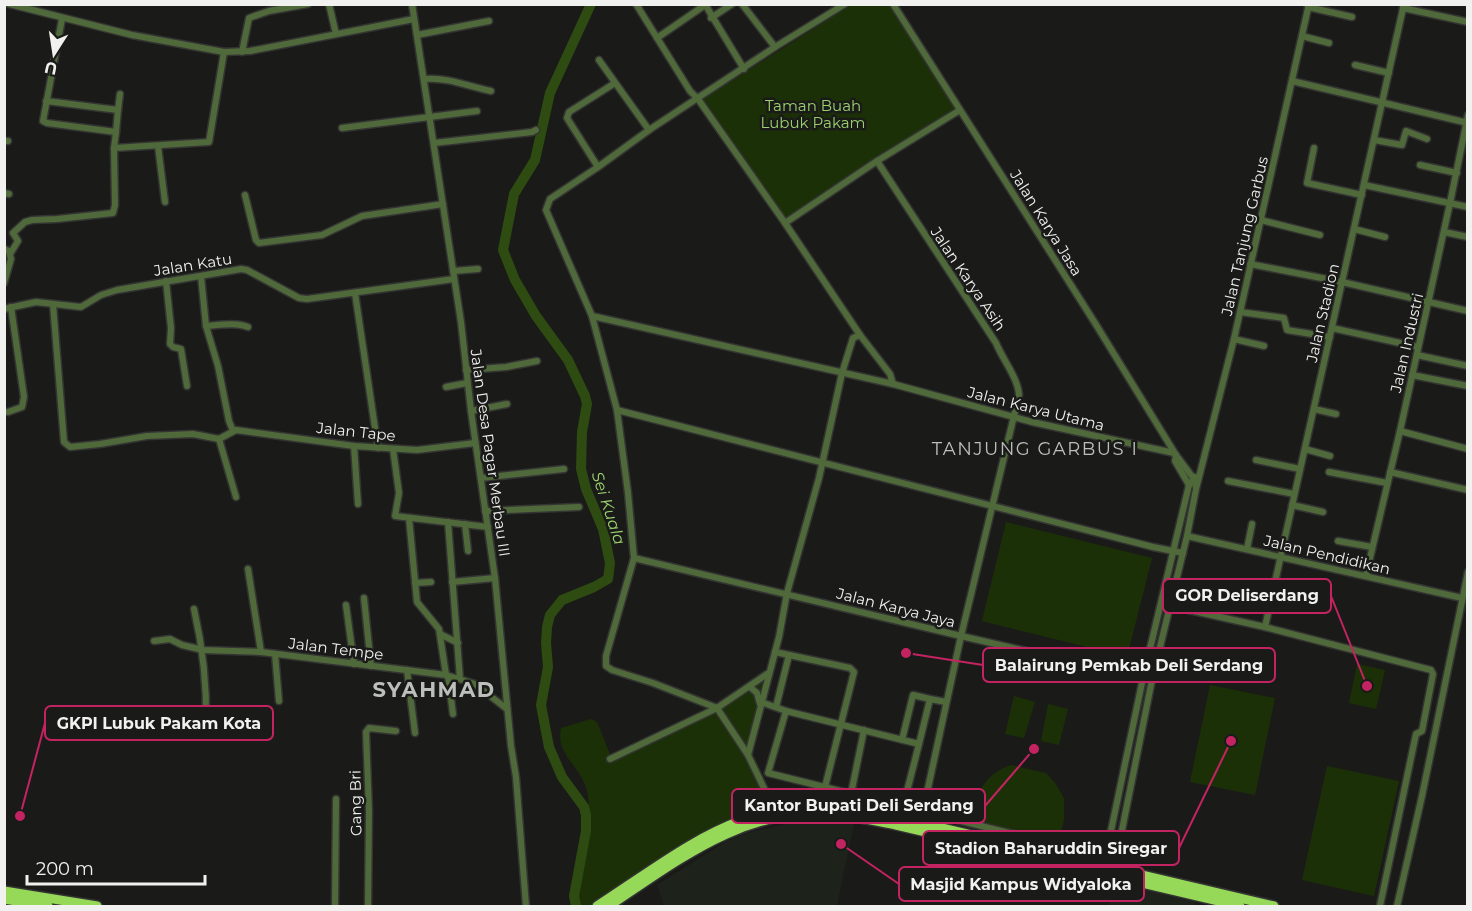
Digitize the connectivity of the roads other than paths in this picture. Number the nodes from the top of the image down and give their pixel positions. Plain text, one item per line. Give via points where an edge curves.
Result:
1 (9, 4) edge
2 (44, 4) edge
3 (308, 4) edge
4 (329, 4) edge
5 (412, 4) edge
6 (636, 4) edge
7 (732, 4) edge
8 (742, 4) edge
9 (845, 4) edge
10 (893, 4) edge
11 (705, 5) edge
12 (1309, 6) edge
13 (1404, 6) edge
14 (274, 7) edge
15 (42, 14) junction
16 (1352, 17) dead end
17 (711, 18) junction
18 (62, 19) junction
19 (414, 19) junction
20 (489, 21) dead end
21 (1467, 22) edge
22 (336, 34) junction
23 (417, 35) junction
24 (1302, 36) junction
25 (657, 38) junction
26 (1329, 43) dead end
27 (775, 47) junction
28 (224, 52) junction
29 (242, 52) junction
30 (599, 60) dead end
31 (1355, 65) dead end
32 (744, 69) junction
33 (1389, 73) junction
34 (425, 79) junction
35 (1292, 81) junction
36 (615, 83) junction
37 (492, 90) dead end
38 (120, 94) dead end
39 (698, 99) junction
40 (46, 101) junction
41 (1382, 103) junction
42 (118, 110) junction
43 (960, 110) junction
44 (477, 111) dead end
45 (1467, 115) edge
46 (429, 116) junction
47 (1467, 123) edge
48 (342, 128) dead end
49 (536, 130) dead end
50 (649, 130) junction
51 (116, 132) junction
52 (1427, 138) dead end
53 (1374, 140) junction
54 (434, 143) junction
55 (158, 146) junction
56 (114, 148) junction
57 (1314, 148) dead end
58 (877, 161) junction
59 (1420, 165) dead end
60 (598, 167) junction
61 (1467, 170) edge
62 (1457, 171) junction
63 (1364, 185) junction
64 (246, 195) dead end
65 (1362, 195) junction
66 (165, 202) dead end
67 (1450, 203) junction
68 (444, 204) junction
69 (1467, 207) edge
70 (1260, 220) junction
71 (786, 223) junction
72 (1354, 230) junction
73 (1444, 232) junction
74 (1320, 235) dead end
75 (1384, 237) dead end
76 (1467, 237) edge
77 (7, 251) edge
78 (1250, 264) junction
79 (477, 269) dead end
80 (453, 271) junction
81 (201, 276) junction
82 (454, 279) junction
83 (166, 281) junction
84 (1342, 282) junction
85 (4, 283) edge
86 (355, 293) junction
87 (1429, 302) junction
88 (53, 304) junction
89 (8, 308) edge
90 (1467, 311) edge
91 (1240, 312) junction
92 (592, 316) junction
93 (206, 326) junction
94 (248, 327) dead end
95 (1332, 328) junction
96 (860, 335) junction
97 (1330, 337) junction
98 (1234, 339) junction
99 (1264, 346) dead end
100 (1418, 347) junction
101 (1417, 355) junction
102 (537, 360) dead end
103 (1467, 366) edge
104 (466, 370) junction
105 (842, 373) junction
106 (1412, 375) junction
107 (467, 383) junction
108 (893, 384) junction
109 (187, 386) dead end
110 (1467, 386) edge
111 (446, 387) dead end
112 (507, 404) dead end
113 (1314, 409) junction
114 (617, 410) junction
115 (471, 411) junction
116 (8, 412) dead end
117 (1336, 414) dead end
118 (1013, 417) junction
119 (1401, 431) junction
120 (230, 432) junction
121 (219, 439) junction
122 (475, 443) junction
123 (354, 446) junction
124 (378, 448) junction
125 (393, 449) junction
126 (1305, 449) junction
127 (1467, 450) edge
128 (1175, 454) junction
129 (1330, 456) dead end
130 (1256, 460) dead end
131 (823, 463) junction
132 (1300, 469) junction
133 (564, 470) dead end
134 (1329, 472) dead end
135 (1390, 472) junction
136 (1200, 473) junction
137 (481, 478) junction
138 (1194, 479) junction
139 (1228, 481) dead end
140 (1387, 483) junction
141 (1189, 486) junction
142 (1196, 489) junction
143 (1467, 490) edge
144 (1294, 494) junction
145 (236, 497) dead end
146 (358, 504) dead end
147 (1292, 505) junction
148 (993, 506) junction
149 (579, 507) dead end
150 (485, 511) junction
151 (1323, 512) dead end
152 (409, 518) junction
153 (448, 522) junction
154 (465, 524) junction
155 (1252, 525) dead end
156 (488, 527) junction
157 (1187, 536) junction
158 (1338, 542) dead end
159 (1372, 548) junction
160 (1247, 549) junction
161 (468, 551) dead end
162 (1175, 552) junction
163 (1183, 553) junction
164 (634, 558) junction
165 (1280, 558) junction
166 (248, 569) dead end
167 (1467, 572) edge
168 (1365, 576) junction
169 (495, 578) junction
170 (431, 582) dead end
171 (452, 582) junction
172 (415, 583) junction
173 (787, 593) junction
174 (1458, 597) junction
175 (364, 598) dead end
176 (346, 605) dead end
177 (1171, 606) junction
178 (194, 609) dead end
179 (1265, 627) junction
180 (440, 634) junction
181 (961, 636) junction
182 (154, 641) dead end
183 (458, 648) junction
184 (203, 650) junction
185 (261, 652) junction
186 (775, 652) junction
187 (275, 654) junction
188 (789, 655) junction
189 (354, 664) junction
190 (371, 666) junction
191 (407, 670) junction
192 (768, 674) junction
193 (447, 675) junction
194 (1143, 678) junction
195 (460, 679) junction
196 (1152, 680) junction
197 (750, 687) junction
198 (930, 699) junction
199 (279, 701) dead end
200 (946, 702) junction
201 (761, 705) junction
202 (507, 707) junction
203 (776, 707) junction
204 (717, 708) junction
205 (786, 711) junction
206 (453, 714) dead end
207 (206, 725) dead end
208 (841, 725) junction
209 (864, 730) junction
210 (396, 731) dead end
211 (415, 733) dead end
212 (902, 740) junction
213 (919, 744) junction
214 (748, 755) junction
215 (610, 759) dead end
216 (768, 773) junction
217 (758, 774) junction
218 (825, 787) junction
219 (851, 794) junction
220 (336, 799) dead end
221 (903, 807) junction
222 (775, 811) junction
223 (923, 812) junction
224 (1106, 854) junction
225 (1103, 870) junction
226 (1113, 872) junction
227 (4, 891) edge
228 (4, 899) edge
229 (25, 905) edge
230 (48, 906) edge
231 (97, 906) edge
232 (335, 906) edge
233 (368, 906) edge
234 (526, 906) edge
235 (597, 906) edge
236 (609, 906) edge
237 (1240, 906) edge
238 (1274, 906) edge
239 (1380, 906) edge
240 (1397, 906) edge

1 - 15 street
2 - 15 street
3 - 14 street
4 - 22 street
5 - 19 street, Jalan Desa Pagar Merbau III
6 - 25 street
7 - 17 street
8 - 27 street
9 - 27 street
10 - 43 street, Jalan Karya Jasa
11 - 17 street
11 - 25 street
12 - 16 street
12 - 24 street, Jalan Tanjung Garbus
13 - 21 street
13 - 33 street, Jalan Stadion
14 - 29 street via 249,18
15 - 18 street
17 - 32 street
18 - 28 street
18 - 40 street
19 - 22 street
19 - 23 street, Jalan Desa Pagar Merbau III
20 - 23 street
22 - 29 street
23 - 34 street, Jalan Desa Pagar Merbau III
24 - 26 street
24 - 35 street, Jalan Tanjung Garbus
25 - 39 street
27 - 32 street
28 - 29 street
28 - 55 street via 209,142
30 - 36 street
31 - 33 street
32 - 39 street
33 - 41 street, Jalan Stadion
34 - 37 street via 463,82
34 - 46 street, Jalan Desa Pagar Merbau III
35 - 41 street
35 - 70 street, Jalan Tanjung Garbus
36 - 50 street
36 - 60 street via 569,112 567,118
38 - 42 street
39 - 50 street
39 - 71 street
40 - 42 street
40 - 51 street via 43,120 47,123
41 - 47 street
41 - 53 street, Jalan Stadion
42 - 51 street
43 - 58 street
43 - 128 street, Jalan Karya Jasa
44 - 46 street
45 - 47 street, Jalan Industri
46 - 48 street
46 - 54 street, Jalan Desa Pagar Merbau III
47 - 62 street, Jalan Industri
49 - 54 street
50 - 60 street
51 - 56 street
52 - 53 street via 1406,131 1402,145
53 - 63 street, Jalan Stadion
54 - 68 street, Jalan Desa Pagar Merbau III
55 - 56 street
55 - 66 street
56 - 77 street via 113,213 25,222 16,229 14,237 18,241
57 - 65 street via 1308,184
58 - 71 street
58 - 118 street, Jalan Karya Asih via 1018,383
59 - 62 street
60 - 92 street via 550,200 546,210
61 - 62 street
62 - 67 street, Jalan Industri
63 - 65 street, Jalan Stadion
63 - 67 street
64 - 68 street via 260,243 322,235 362,216
65 - 72 street, Jalan Stadion
67 - 69 street
67 - 73 street, Jalan Industri
68 - 80 street, Jalan Desa Pagar Merbau III
70 - 74 street
70 - 78 street, Jalan Tanjung Garbus
71 - 96 street
72 - 75 street
72 - 84 street, Jalan Stadion
73 - 76 street
73 - 87 street, Jalan Industri
77 - 85 street via 11,259
78 - 84 street
78 - 91 street, Jalan Tanjung Garbus
79 - 80 street
80 - 82 street, Jalan Desa Pagar Merbau III
81 - 83 street, Jalan Katu
81 - 86 street, Jalan Katu via 247,270 303,299
81 - 93 street
82 - 86 street, Jalan Katu
82 - 104 street, Jalan Desa Pagar Merbau III
83 - 88 street, Jalan Katu via 117,290 81,307
83 - 109 street via 170,344 182,351
84 - 87 street
84 - 95 street, Jalan Stadion
86 - 124 street
87 - 90 street
87 - 100 street, Jalan Industri
88 - 89 street, Jalan Katu via 36,302
88 - 121 street via 66,445 177,434
89 - 116 street via 24,397 22,407
91 - 97 street via 1284,318 1287,330
91 - 98 street, Jalan Tanjung Garbus
92 - 105 street, Jalan Karya Utama
92 - 114 street
93 - 94 street
93 - 120 street
95 - 97 street, Jalan Stadion
95 - 100 street
96 - 105 street via 853,338
96 - 108 street
97 - 113 street, Jalan Stadion
98 - 99 street
98 - 136 street, Jalan Tanjung Garbus
100 - 101 street, Jalan Industri
101 - 103 street
101 - 106 street, Jalan Industri
102 - 104 street
104 - 107 street, Jalan Desa Pagar Merbau III
105 - 108 street, Jalan Karya Utama
105 - 131 street
106 - 110 street
106 - 119 street, Jalan Industri
107 - 111 street
107 - 115 street, Jalan Desa Pagar Merbau III
108 - 118 street, Jalan Karya Utama
112 - 115 street
113 - 117 street
113 - 126 street, Jalan Stadion
114 - 131 street
114 - 164 street
115 - 122 street, Jalan Desa Pagar Merbau III
118 - 128 street, Jalan Karya Utama
118 - 148 street, Jalan Karya Asih
119 - 127 street
119 - 135 street, Jalan Industri
120 - 121 street
120 - 123 street, Jalan Tape
121 - 145 street
122 - 125 street, Jalan Tape
122 - 137 street, Jalan Desa Pagar Merbau III
123 - 124 street, Jalan Tape
123 - 146 street
124 - 125 street, Jalan Tape
125 - 152 street via 399,493 394,514
126 - 129 street
126 - 132 street, Jalan Stadion
128 - 138 street, Jalan Karya Jasa
128 - 141 street, Jalan Karya Jasa
130 - 132 street
131 - 148 street
131 - 173 street
132 - 144 street, Jalan Stadion
133 - 137 street
134 - 140 street
135 - 140 street, Jalan Industri
135 - 143 street
136 - 138 street
136 - 142 street, Jalan Tanjung Garbus
137 - 150 street, Jalan Desa Pagar Merbau III
138 - 141 street
138 - 142 street, Jalan Karya Jasa
139 - 144 street
140 - 159 street, Jalan Industri
141 - 162 street
142 - 157 street, Jalan Tanjung Garbus
144 - 147 street, Jalan Stadion
147 - 151 street
147 - 165 street, Jalan Stadion
148 - 162 street
148 - 181 street, Jalan Karya Asih
149 - 150 street
150 - 156 street, Jalan Desa Pagar Merbau III
152 - 153 street
152 - 172 street
153 - 154 street
153 - 171 street
154 - 156 street
154 - 161 street
155 - 160 street
156 - 169 street, Jalan Desa Pagar Merbau III
157 - 160 street, Jalan Pendidikan
157 - 163 street, Jalan Tanjung Garbus
158 - 159 street
159 - 168 street, Jalan Industri
160 - 165 street, Jalan Pendidikan
162 - 163 street
162 - 194 street
163 - 177 street, Jalan Tanjung Garbus
164 - 173 street, Jalan Karya Jaya
164 - 204 street via 606,666
165 - 168 street, Jalan Pendidikan
165 - 179 street, Jalan Stadion
166 - 185 street
167 - 174 street
168 - 174 street, Jalan Pendidikan
169 - 171 street
169 - 202 street, Jalan Desa Pagar Merbau III
170 - 172 street
171 - 183 street
172 - 180 street via 418,606
173 - 181 street, Jalan Karya Jaya
173 - 186 street
174 - 240 street via 1422,795
175 - 190 street
176 - 189 street
177 - 179 street
177 - 196 street, Jalan Tanjung Garbus
178 - 184 street
179 - 239 street via 1433,672
180 - 183 street
180 - 193 street
181 - 194 street, Jalan Karya Jaya
181 - 200 street, Jalan Karya Asih
182 - 184 street, Jalan Tempe via 173,640
183 - 195 street
184 - 185 street, Jalan Tempe
184 - 207 street
185 - 187 street, Jalan Tempe
186 - 188 street
186 - 192 street
187 - 189 street, Jalan Tempe
187 - 199 street
188 - 203 street
188 - 208 street via 853,670
189 - 190 street, Jalan Tempe
190 - 191 street, Jalan Tempe
191 - 193 street, Jalan Tempe
191 - 211 street
192 - 197 street
192 - 201 street
193 - 195 street, Jalan Tempe
193 - 206 street
194 - 196 street, Jalan Karya Jaya
194 - 224 street
195 - 202 street, Jalan Tempe via 475,684
196 - 226 street, Jalan Tanjung Garbus
197 - 201 street
197 - 204 street
198 - 200 street
198 - 212 street via 913,695
198 - 213 street
200 - 223 street, Jalan Karya Asih
201 - 203 street
201 - 214 street
202 - 234 street, Jalan Desa Pagar Merbau III
203 - 205 street
204 - 214 street
204 - 215 street
205 - 208 street
205 - 216 street
208 - 209 street
208 - 218 street
209 - 212 street
209 - 219 street
210 - 233 street, Gang Bri via 369,728 366,732
212 - 213 street
213 - 221 street
214 - 217 street
216 - 217 street
216 - 218 street
217 - 222 street
218 - 219 street
219 - 221 street
220 - 232 street
221 - 223 street
222 - 225 highway via 816,806 862,810
222 - 235 highway via 714,831
223 - 224 street
224 - 225 street
225 - 226 highway
225 - 236 highway via 860,818 803,814 760,822 716,838
226 - 237 highway
226 - 238 highway
227 - 231 highway
228 - 229 highway
229 - 230 highway

